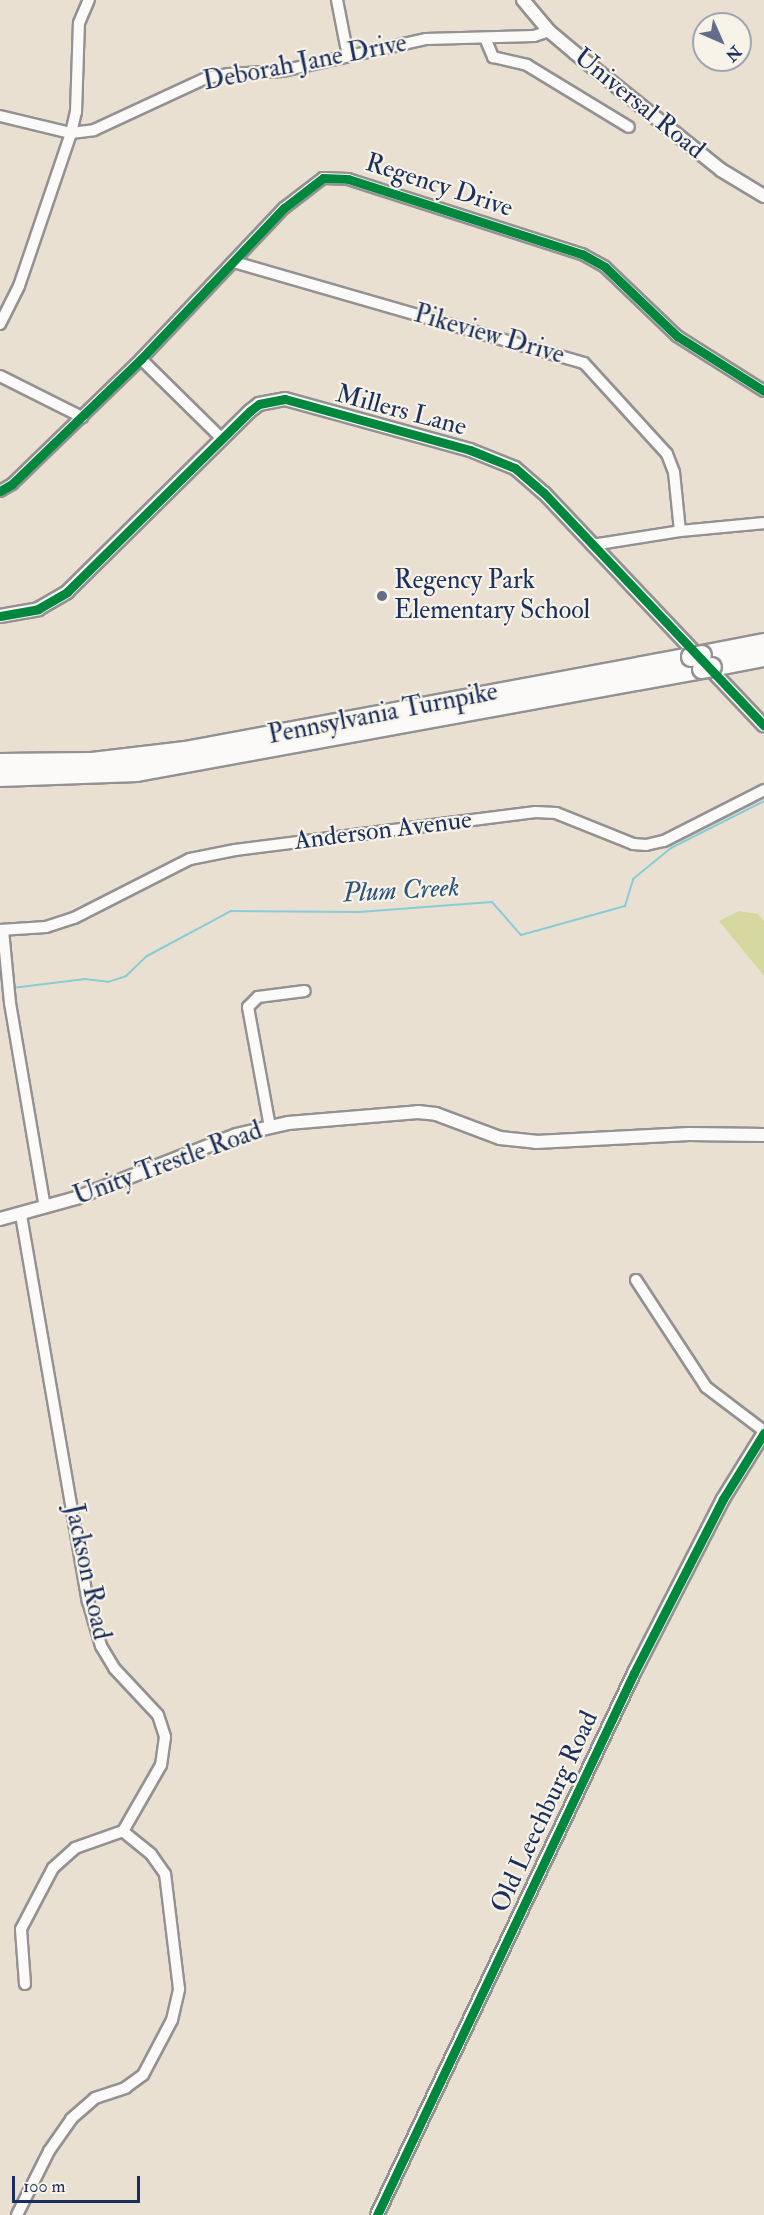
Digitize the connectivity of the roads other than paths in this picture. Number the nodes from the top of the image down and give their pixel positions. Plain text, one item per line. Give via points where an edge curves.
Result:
1 (89, 0) edge
2 (337, 0) edge
3 (523, 0) edge
4 (549, 31) junction
5 (485, 38) junction
6 (348, 56) junction
7 (0, 116) edge
8 (629, 127) dead end
9 (71, 133) junction
10 (764, 196) edge
11 (234, 262) junction
12 (0, 324) edge
13 (141, 359) junction
14 (0, 376) edge
15 (764, 391) edge
16 (82, 417) junction
17 (222, 439) junction
18 (0, 491) edge
19 (764, 524) edge
20 (680, 531) junction
21 (592, 545) junction
22 (0, 616) edge
23 (764, 643) edge
24 (764, 657) edge
25 (702, 662) junction
26 (764, 726) edge
27 (0, 763) edge
28 (0, 777) edge
29 (764, 790) edge
30 (1, 930) edge
31 (306, 991) dead end
32 (270, 1127) junction
33 (764, 1135) edge
34 (45, 1207) junction
35 (21, 1215) junction
36 (0, 1219) edge
37 (636, 1280) dead end
38 (764, 1432) edge
39 (123, 1831) junction
40 (25, 1984) dead end
41 (17, 2215) edge
42 (377, 2215) edge

1 - 9 street via 79,23 76,112
2 - 6 street
3 - 4 street, Universal Road
4 - 5 street, Deborah Jane Drive
4 - 10 street, Universal Road via 702,156
5 - 6 street, Deborah Jane Drive via 426,39
5 - 8 street via 493,57 527,65
6 - 9 street, Deborah Jane Drive via 282,70 207,78 113,125
7 - 9 street, Deborah Jane Drive
9 - 12 street via 19,286
11 - 13 street, Regency Drive
11 - 15 street, Regency Drive via 314,183 323,178 348,179 582,254 605,267 677,336
11 - 20 street, Pikeview Drive via 584,363 667,454 674,472
13 - 16 street, Regency Drive
13 - 17 street
14 - 16 street
16 - 18 street, Regency Drive
17 - 21 street, Millers Lane via 259,404 285,399 470,450 515,468
17 - 22 street, Millers Lane via 67,592 38,609
19 - 20 street
20 - 21 street
21 - 26 street, Millers Lane
23 - 25 highway, Pennsylvania Turnpike
24 - 25 highway, Pennsylvania Turnpike
25 - 27 highway, Pennsylvania Turnpike via 176,752 92,762
25 - 28 highway, Pennsylvania Turnpike via 158,768 80,776
29 - 30 street, Anderson Avenue via 664,841 646,845 633,844 556,813 536,812 235,850 190,859 74,918 46,927
30 - 34 street via 9,1003
31 - 32 street via 258,997 248,1007
32 - 33 street, Unity Trestle Road via 418,1112 436,1114 500,1138 537,1142 689,1134
32 - 34 street, Unity Trestle Road via 236,1134
34 - 35 street, Unity Trestle Road
35 - 36 street, Unity Trestle Road
35 - 39 street, Jackson Road via 88,1601 101,1646 114,1668 158,1715 165,1737 160,1765
37 - 38 street via 706,1387
38 - 42 street, Old Leechburg Road via 723,1499 634,1673
39 - 40 street via 75,1848 52,1870 21,1929
39 - 41 street via 151,1854 165,1874 178,1989 172,2020 143,2075 125,2088 95,2098 71,2119 49,2151

